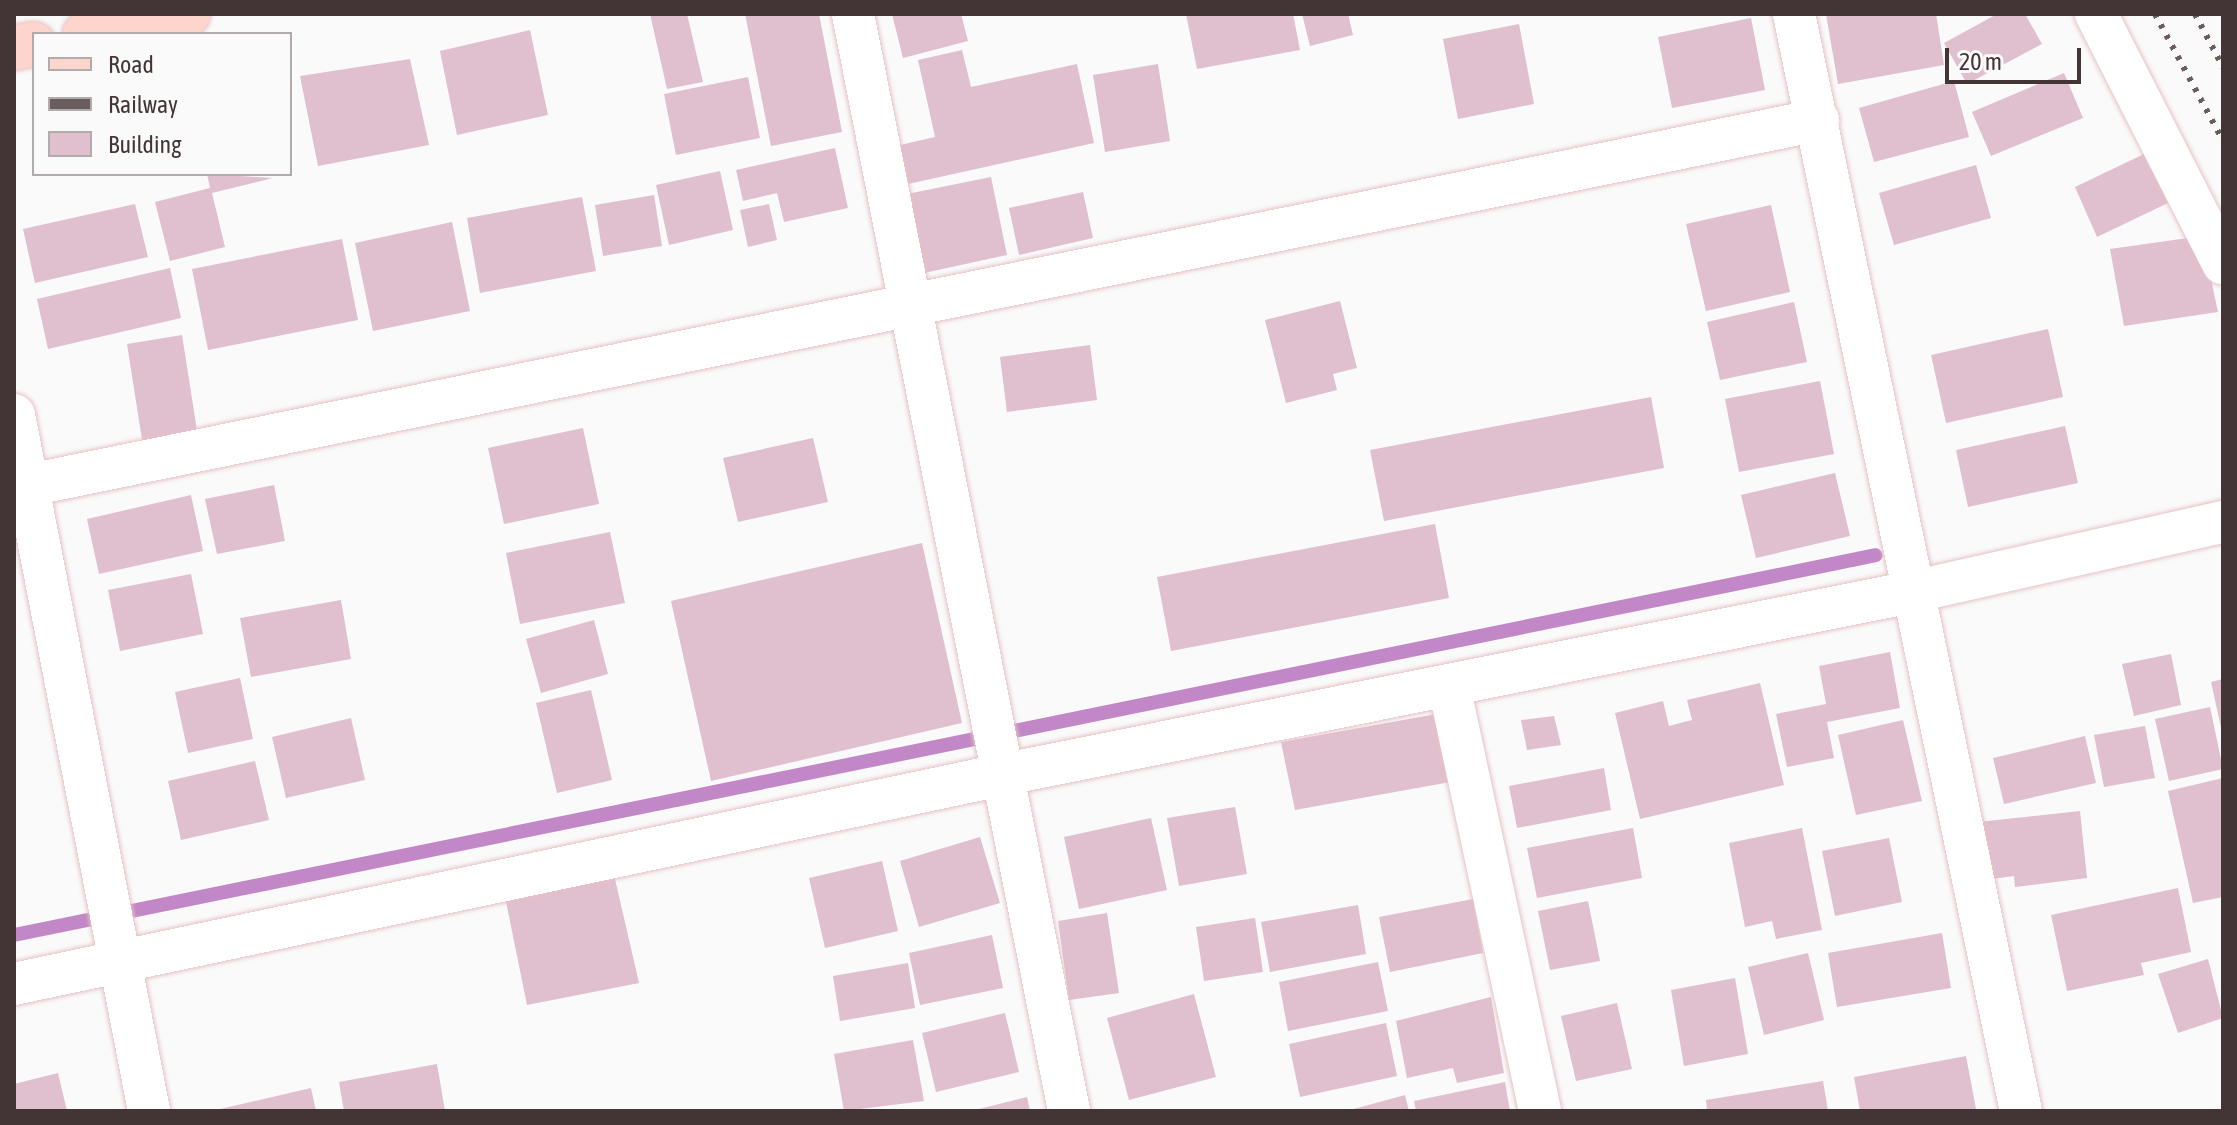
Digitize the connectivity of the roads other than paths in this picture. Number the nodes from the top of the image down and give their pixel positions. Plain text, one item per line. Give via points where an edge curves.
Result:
1 (188, 14) edge
2 (853, 14) edge
3 (1794, 14) edge
4 (2096, 14) edge
5 (95, 32) edge
6 (1818, 120) junction
7 (2223, 263) edge
8 (909, 305) junction
9 (14, 415) edge
10 (29, 485) junction
11 (2223, 522) edge
12 (1916, 591) junction
13 (1449, 686) junction
14 (1001, 775) junction
15 (117, 962) junction
16 (14, 984) edge
17 (149, 1111) edge
18 (1069, 1111) edge
19 (1540, 1111) edge
20 (2021, 1111) edge

1 - 5 main road
2 - 8 street
3 - 6 street
4 - 7 street
6 - 8 street
6 - 12 street
8 - 10 street
8 - 14 street
9 - 10 street
10 - 15 street
11 - 12 street
12 - 13 street
12 - 20 street
13 - 14 street
13 - 19 street
14 - 15 street
14 - 18 street
15 - 16 street
15 - 17 street

